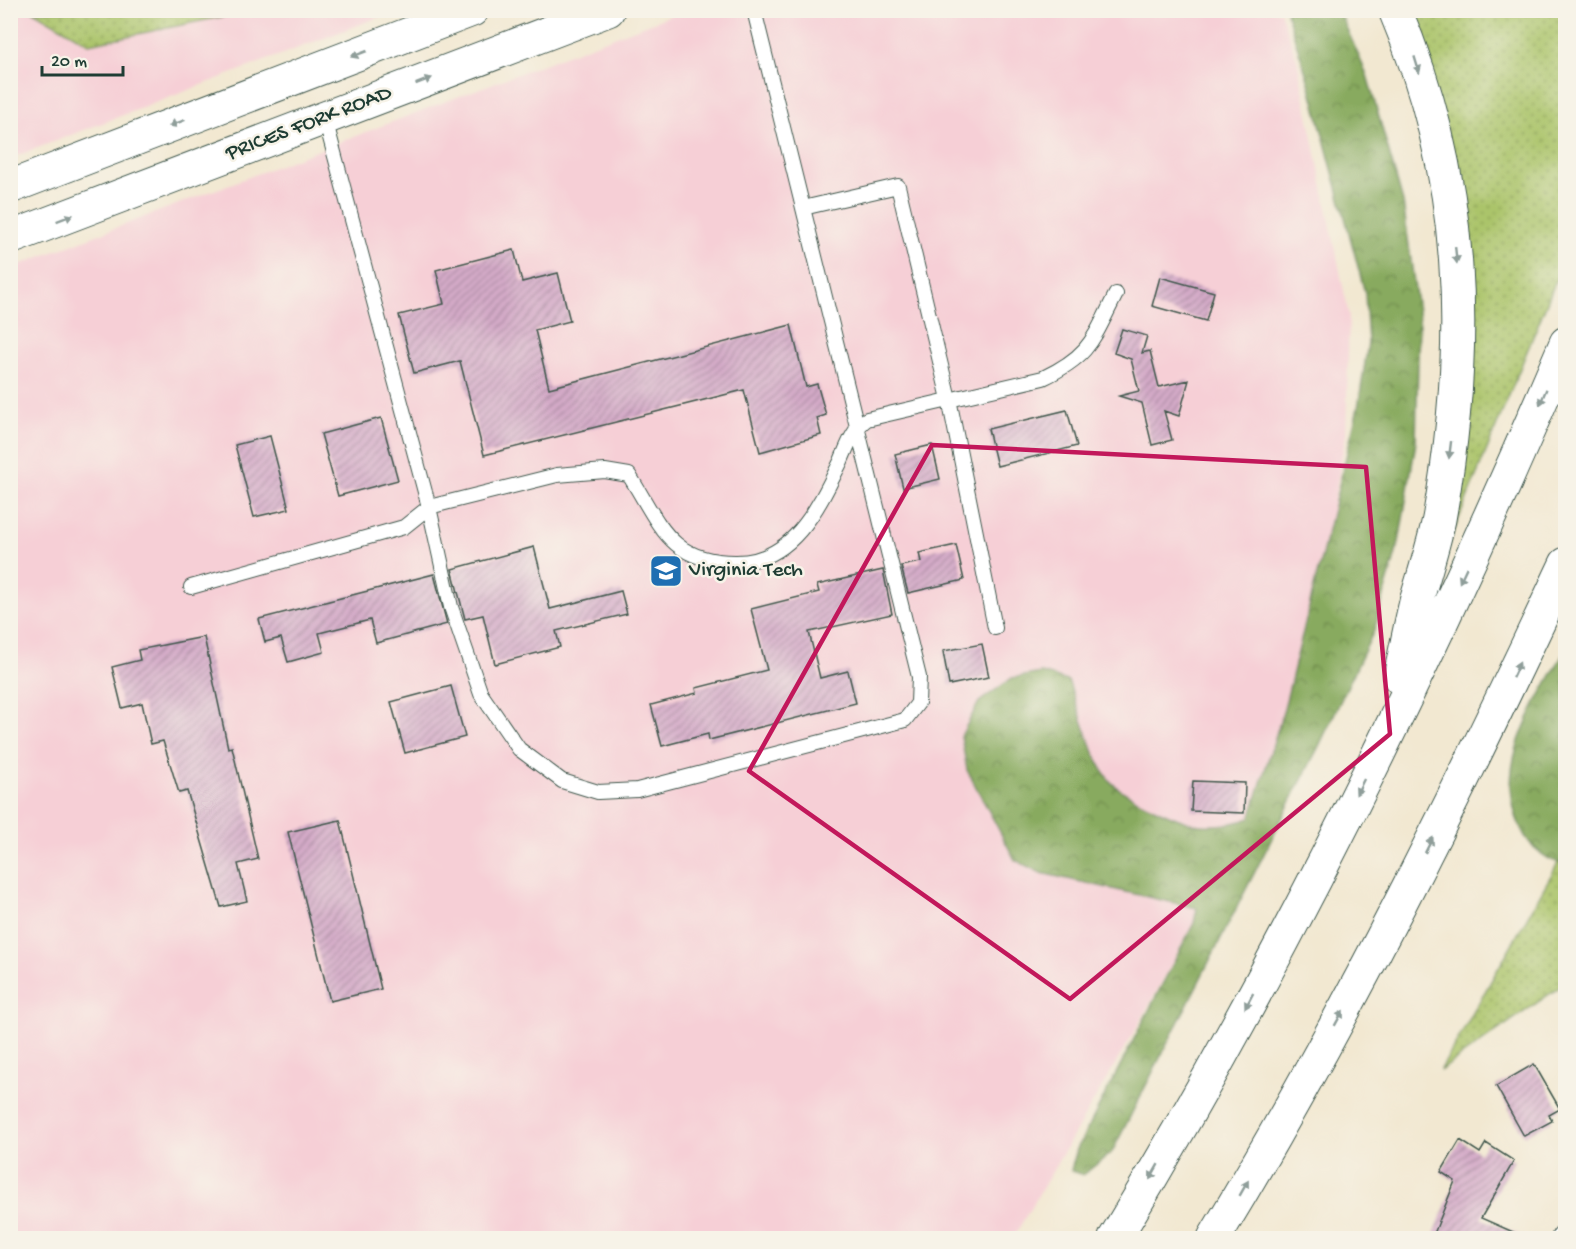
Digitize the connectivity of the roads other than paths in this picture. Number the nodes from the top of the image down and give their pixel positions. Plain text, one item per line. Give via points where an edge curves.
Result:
1 (472, 10) edge
2 (608, 10) edge
3 (754, 10) edge
4 (1395, 10) edge
5 (325, 118) junction
6 (10, 187) edge
7 (803, 208) junction
8 (10, 238) edge
9 (1116, 294) dead end
10 (1566, 343) edge
11 (949, 399) junction
12 (857, 426) junction
13 (429, 507) junction
14 (1566, 564) edge
15 (191, 586) dead end
16 (995, 628) dead end
17 (1387, 735) junction
18 (1115, 1239) edge
19 (1214, 1239) edge

1 -> 6 main road
5 -> 2 main road, PRICES FORK ROAD
3 - 7 lane
4 -> 17 main road via 1432,117 1447,186 1459,284 1457,396 1449,460
8 -> 5 main road, PRICES FORK ROAD
5 - 13 lane
7 - 11 lane via 898,186
7 - 12 lane
9 - 11 lane via 1090,346 1070,365 1043,378
10 -> 17 main road via 1501,493
11 - 12 lane via 867,419
11 - 16 lane
12 - 13 lane via 805,527 776,553 748,562 712,562 683,552 664,532 630,475 605,471 557,475
12 - 13 lane via 919,677 918,703 905,720 637,790 598,792 562,781 519,749 481,694 451,607
13 - 15 lane via 404,527
19 -> 14 main road via 1406,891
17 -> 18 main road via 1238,1022

